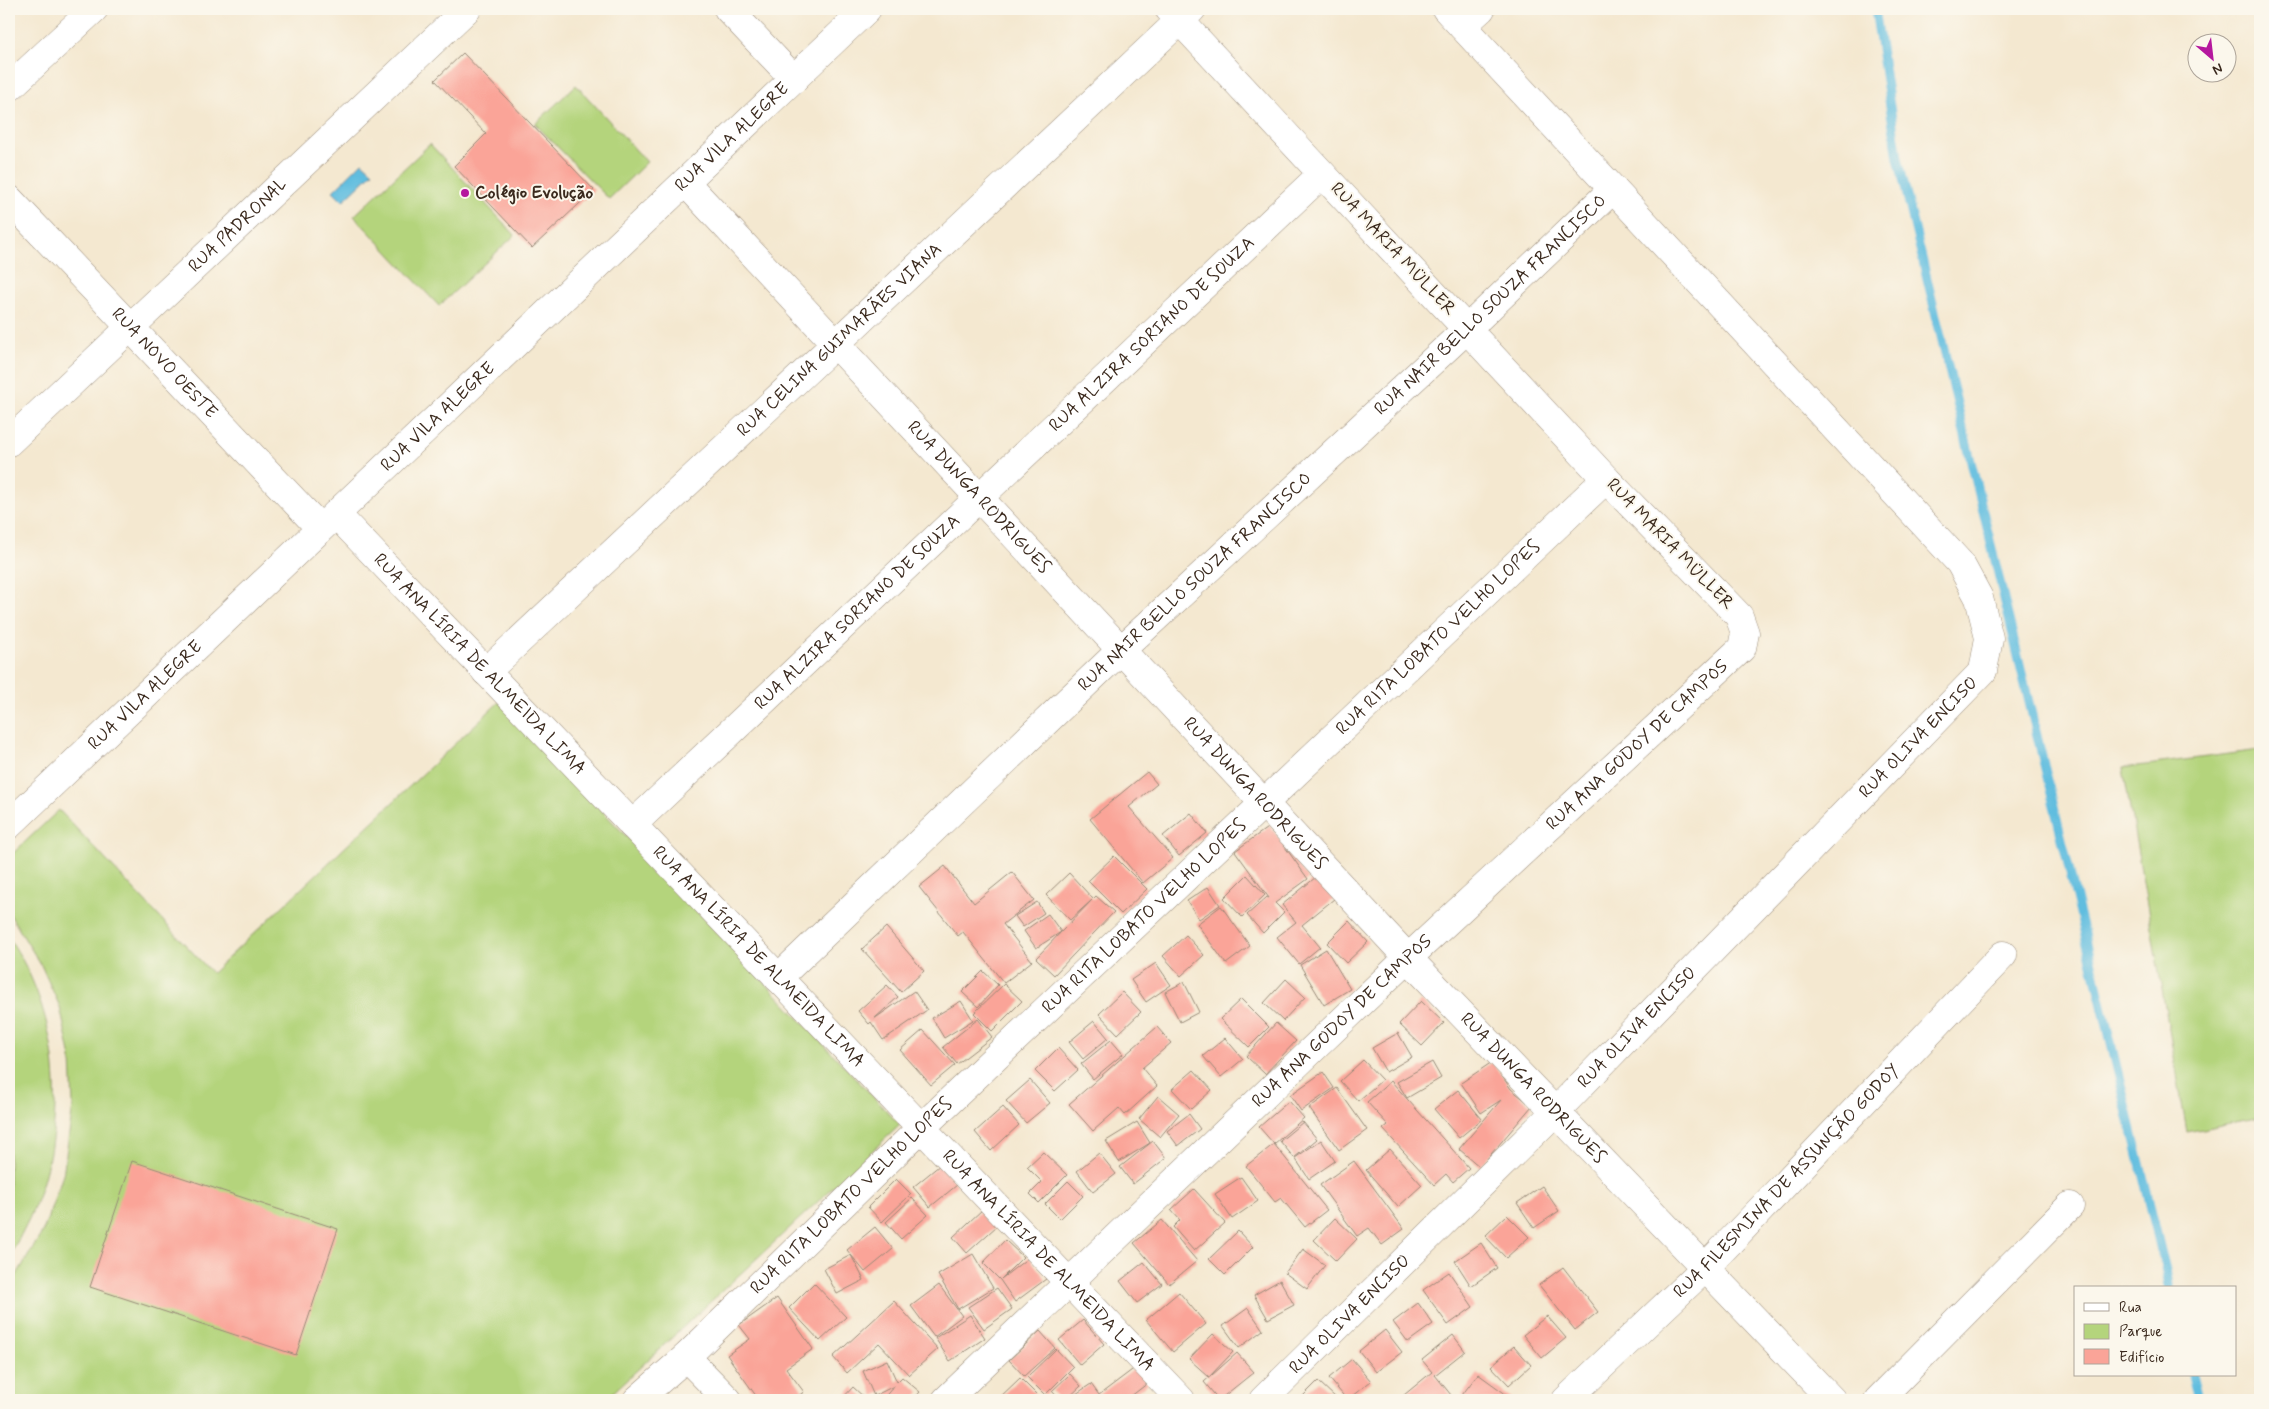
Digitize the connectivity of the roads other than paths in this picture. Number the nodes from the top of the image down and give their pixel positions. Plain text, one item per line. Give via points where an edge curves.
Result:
1 (94, 9) edge
2 (467, 9) edge
3 (728, 9) edge
4 (867, 9) edge
5 (1181, 13) edge
6 (1463, 15) edge
7 (794, 79) junction
8 (9, 88) edge
9 (1322, 174) junction
10 (685, 182) junction
11 (1613, 189) junction
12 (9, 199) edge
13 (129, 326) junction
14 (1467, 329) junction
15 (835, 343) junction
16 (9, 442) edge
17 (1606, 479) junction
18 (978, 497) junction
19 (328, 521) junction
20 (1742, 648) joint
21 (1121, 650) junction
22 (486, 672) junction
23 (1265, 804) junction
24 (9, 825) edge
25 (632, 825) junction
26 (2003, 955) dead end
27 (1408, 958) junction
28 (778, 978) junction
29 (1555, 1112) junction
30 (921, 1128) junction
31 (2070, 1206) dead end
32 (1705, 1268) junction
33 (1069, 1284) junction
34 (686, 1357) junction
35 (638, 1400) edge
36 (728, 1400) edge
37 (946, 1400) edge
38 (1180, 1400) edge
39 (1263, 1400) edge
40 (1566, 1400) edge
41 (1832, 1400) edge
42 (1878, 1400) edge

1 - 8 street
2 - 13 street, RUA PADRONAL
3 - 7 street
4 - 7 street, RUA VILA ALEGRE
5 - 9 street, RUA MARIA MÜLLER
5 - 15 street, RUA CELINA GUIMARÃES VIANA
6 - 11 street
7 - 10 street, RUA VILA ALEGRE
9 - 14 street, RUA MARIA MÜLLER
9 - 18 street, RUA ALZIRA SORIANO DE SOUZA
10 - 15 street, RUA DUNGA RODRIGUES
10 - 19 street, RUA VILA ALEGRE
11 - 14 street, RUA NAIR BELLO SOUZA FRANCISCO
11 - 29 street, RUA OLIVA ENCISO via 1960,563 1979,598 1989,638 1983,671
12 - 13 street, RUA NOVO OESTE
13 - 16 street, RUA PADRONAL
13 - 19 street, RUA NOVO OESTE
14 - 17 street, RUA MARIA MÜLLER
14 - 21 street, RUA NAIR BELLO SOUZA FRANCISCO
15 - 18 street, RUA DUNGA RODRIGUES
15 - 22 street, RUA CELINA GUIMARÃES VIANA
17 - 20 street, RUA MARIA MÜLLER via 1739,616 1745,633
17 - 23 street, RUA RITA LOBATO VELHO LOPES
18 - 21 street, RUA DUNGA RODRIGUES
18 - 25 street, RUA ALZIRA SORIANO DE SOUZA
19 - 22 street, RUA ANA LÍRIA DE ALMEIDA LIMA
19 - 24 street, RUA VILA ALEGRE
20 - 27 street, RUA ANA GODOY DE CAMPOS
21 - 23 street, RUA DUNGA RODRIGUES
21 - 28 street, RUA NAIR BELLO SOUZA FRANCISCO
22 - 25 street, RUA ANA LÍRIA DE ALMEIDA LIMA
23 - 27 street, RUA DUNGA RODRIGUES
23 - 30 street, RUA RITA LOBATO VELHO LOPES
25 - 28 street, RUA ANA LÍRIA DE ALMEIDA LIMA
26 - 32 street, RUA FILESMINA DE ASSUNÇÃO GODOY
27 - 29 street, RUA DUNGA RODRIGUES
27 - 33 street, RUA ANA GODOY DE CAMPOS
28 - 30 street, RUA ANA LÍRIA DE ALMEIDA LIMA
29 - 32 street, RUA DUNGA RODRIGUES
29 - 39 street, RUA OLIVA ENCISO
30 - 33 street, RUA ANA LÍRIA DE ALMEIDA LIMA
30 - 34 street, RUA RITA LOBATO VELHO LOPES
31 - 42 street
32 - 40 street, RUA FILESMINA DE ASSUNÇÃO GODOY
32 - 41 street, RUA DUNGA RODRIGUES
33 - 37 street, RUA ANA GODOY DE CAMPOS
33 - 38 street, RUA ANA LÍRIA DE ALMEIDA LIMA
34 - 35 street, RUA RITA LOBATO VELHO LOPES
34 - 36 street

